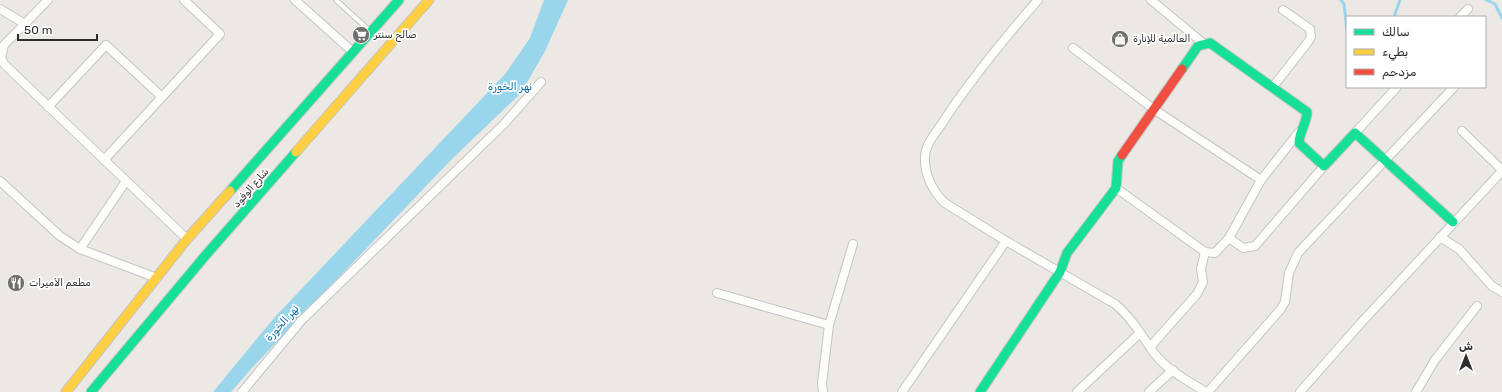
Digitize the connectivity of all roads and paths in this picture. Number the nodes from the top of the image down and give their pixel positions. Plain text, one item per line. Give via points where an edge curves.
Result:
1 (48, 0) edge
2 (184, 0) edge
3 (295, 0) edge
4 (336, 0) edge
5 (399, 0) edge
6 (429, 0) edge
7 (1038, 0) edge
8 (1151, 0) edge
9 (0, 9) edge
10 (1468, 9) dead end
11 (1283, 10) dead end
12 (1461, 16) edge
13 (25, 24) junction
14 (370, 31) junction
15 (1203, 43) junction
16 (1073, 48) dead end
17 (353, 52) junction
18 (541, 82) dead end
19 (1272, 88) junction
20 (1396, 88) edge
21 (1453, 88) edge
22 (162, 97) junction
23 (48, 107) junction
24 (1155, 110) junction
25 (1462, 131) dead end
26 (1299, 132) junction
27 (1355, 133) junction
28 (104, 160) junction
29 (1383, 160) junction
30 (1324, 166) junction
31 (1502, 171) edge
32 (126, 180) junction
33 (1261, 180) junction
34 (0, 181) edge
35 (1116, 188) junction
36 (1453, 222) junction
37 (1440, 237) junction
38 (1229, 238) junction
39 (187, 239) junction
40 (1006, 241) junction
41 (853, 244) dead end
42 (80, 249) junction
43 (1205, 252) junction
44 (1060, 272) junction
45 (158, 278) junction
46 (1502, 292) edge
47 (717, 293) dead end
48 (1477, 306) dead end
49 (830, 325) junction
50 (1140, 334) junction
51 (1150, 347) junction
52 (1172, 370) junction
53 (66, 392) edge
54 (91, 392) edge
55 (242, 392) edge
56 (823, 392) edge
57 (902, 392) edge
58 (980, 392) edge
59 (1077, 392) edge
60 (1149, 392) edge
61 (1207, 392) edge
62 (1300, 392) edge
63 (1416, 392) edge

1 - 13 street
2 - 22 street via 220,34
3 - 17 street
4 - 14 lane
5 - 14 main road, شارع الوفود
6 - 54 main road, شارع الوفود via 205,256
7 - 40 street via 995,48 949,113 928,146 925,156 929,181 937,196
8 - 15 street
9 - 13 street
10 - 12 street
11 - 19 street via 1312,33 1308,42
13 - 23 street via 4,46 1,58 8,69
14 - 17 main road, شارع الوفود
15 - 19 main road via 1210,43
15 - 24 main road via 1198,46
16 - 24 street
17 - 39 main road, شارع الوفود
18 - 55 street via 504,124 301,321
19 - 26 main road via 1307,112 1306,124
20 - 27 street
21 - 29 street
22 - 23 street via 106,46
22 - 28 street
23 - 28 street
24 - 33 street
24 - 35 main road via 1118,161
25 - 31 street
26 - 30 main road via 1299,143
26 - 33 street
27 - 29 main road
27 - 30 main road
28 - 32 street
29 - 36 main road
29 - 61 street via 1298,253 1290,273 1285,302 1280,310
30 - 38 street via 1255,246 1243,248
31 - 36 street
32 - 39 street
32 - 42 street
33 - 38 street
34 - 42 street via 60,236
35 - 43 street
35 - 44 main road via 1067,253
36 - 37 street
37 - 46 street via 1459,249 1492,286
37 - 62 street
38 - 43 street via 1215,253
39 - 45 main road, شارع الوفود
40 - 44 street
40 - 57 street
41 - 49 street
42 - 45 street
43 - 51 street via 1201,269 1203,282 1198,294
44 - 50 street via 1115,304 1125,312
44 - 58 main road
45 - 53 main road, شارع الوفود
47 - 49 street
48 - 63 street via 1436,360
49 - 56 street
50 - 51 street
50 - 59 street
51 - 52 street
52 - 60 street
52 - 61 street

